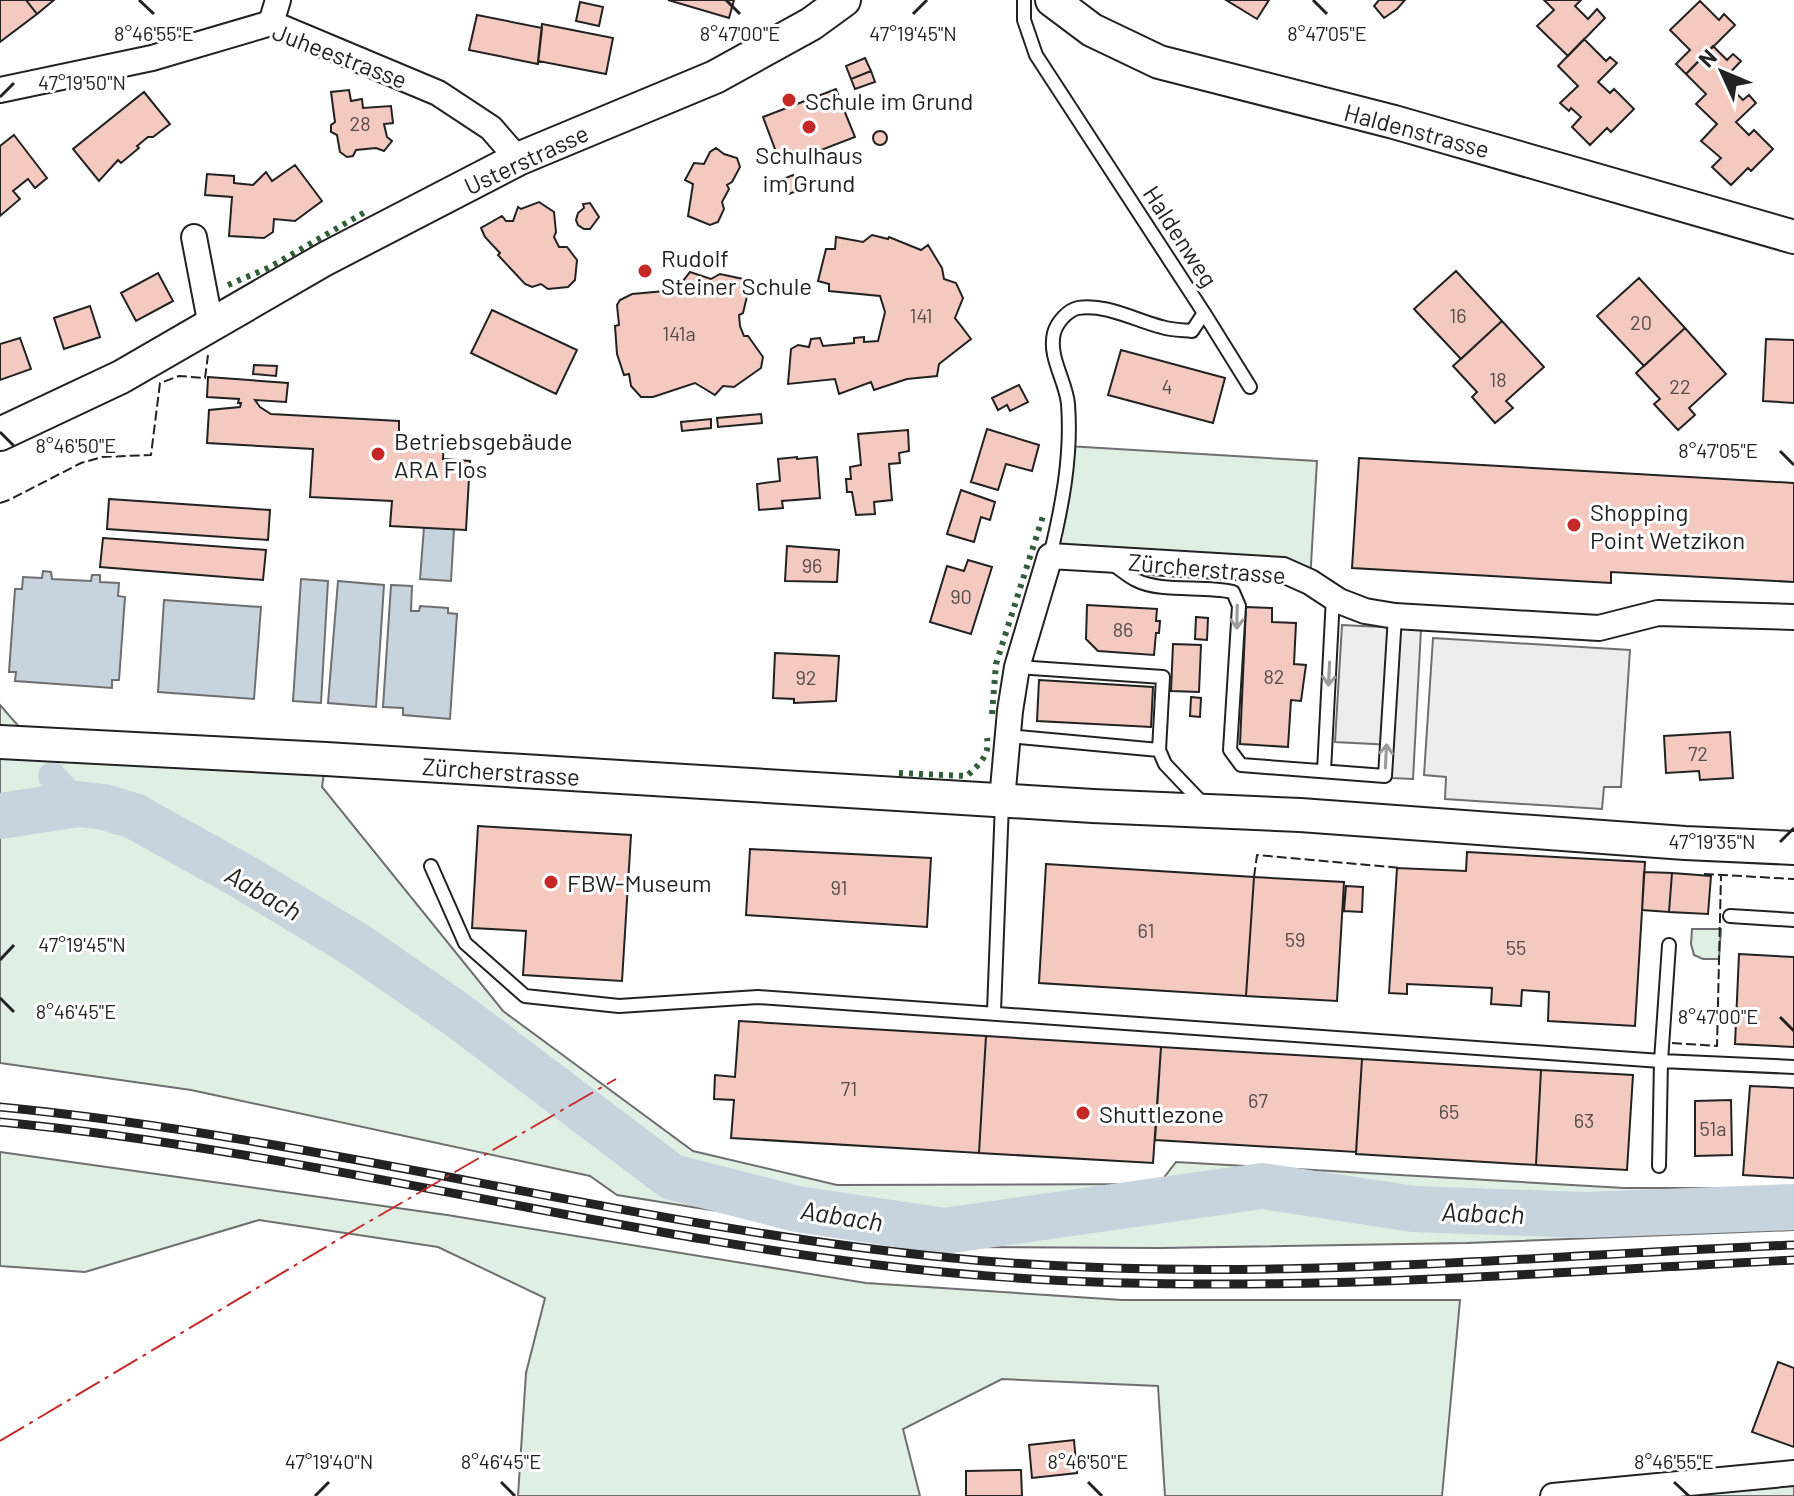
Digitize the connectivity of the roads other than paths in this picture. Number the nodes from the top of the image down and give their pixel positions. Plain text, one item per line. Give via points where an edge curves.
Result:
1 (844, 0) edge
2 (1024, 0) edge
3 (1052, 0) edge
4 (274, 12) edge
5 (0, 90) edge
6 (518, 159) junction
7 (194, 237) dead end
8 (1794, 237) edge
9 (1204, 313) junction
10 (211, 326) junction
11 (1250, 387) dead end
12 (0, 434) edge
13 (1050, 556) junction
14 (1105, 558) junction
15 (1333, 597) junction
16 (1395, 616) junction
17 (1794, 617) edge
18 (1017, 667) junction
19 (1008, 736) junction
20 (0, 742) edge
21 (1159, 750) junction
22 (1324, 771) junction
23 (1002, 800) junction
24 (1210, 811) junction
25 (1794, 848) edge
26 (431, 866) dead end
27 (1730, 916) dead end
28 (1794, 920) edge
29 (1669, 945) dead end
30 (994, 1011) junction
31 (1661, 1061) junction
32 (1794, 1067) edge
33 (1659, 1166) dead end
34 (1794, 1473) edge
35 (1553, 1496) edge

1 - 6 main road, Usterstrasse via 715,77
2 - 9 lane, Haldenweg via 1024,20 1036,55
3 - 8 main road, Haldenstrasse via 1092,30 1159,62 1394,122
4 - 5 street, Juheestrasse via 152,58
4 - 6 street, Juheestrasse via 438,93 491,128
6 - 10 main road, Usterstrasse via 325,259
7 - 10 street
9 - 11 lane
9 - 13 lane, Haldenweg via 1192,331 1100,308 1077,308 1059,321 1053,335 1068,401 1067,446 1063,503
10 - 12 main road, Usterstrasse via 121,377
13 - 14 street, Zürcherstrasse
13 - 18 street
14 - 15 street, Zürcherstrasse via 1283,570
14 -> 22 lane via 1138,581 1233,592 1239,606 1230,750 1241,765
15 - 16 street, Zürcherstrasse via 1365,611
15 -> 22 lane
16 - 17 street, Zürcherstrasse via 1599,628 1658,613
22 -> 16 lane via 1385,776
18 - 19 street
18 - 21 lane via 1163,677
19 - 21 lane
19 - 23 street
20 - 23 main road, Zürcherstrasse
21 - 24 lane via 1165,764
23 - 24 main road, Zürcherstrasse
23 - 30 lane
24 - 25 main road, Zürcherstrasse
26 - 30 lane via 465,943 525,996 619,1006 758,997
27 - 28 lane
29 - 31 lane
30 - 31 lane
31 - 32 lane
31 - 33 lane
34 - 35 street

